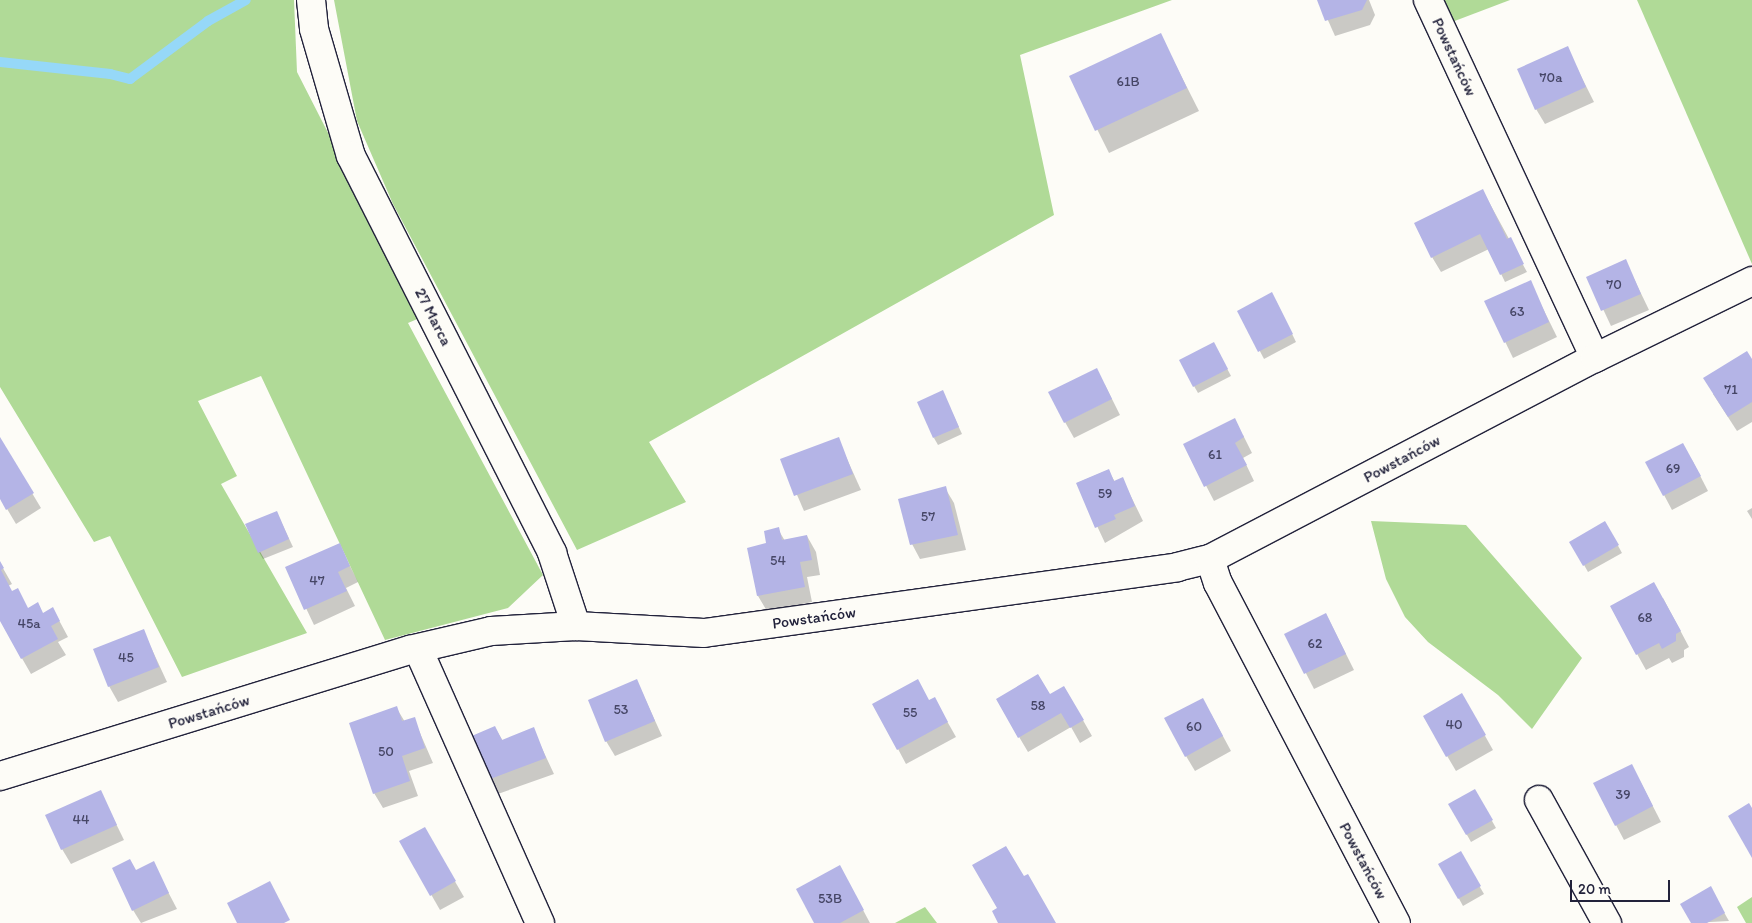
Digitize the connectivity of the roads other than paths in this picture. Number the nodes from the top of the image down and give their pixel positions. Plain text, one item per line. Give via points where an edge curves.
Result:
1 (311, 0) edge
2 (1428, 0) edge
3 (1752, 281) edge
4 (1595, 358) junction
5 (1210, 559) junction
6 (576, 626) junction
7 (418, 649) junction
8 (0, 776) edge
9 (1539, 800) dead end
10 (540, 923) edge
11 (1396, 923) edge
12 (1607, 923) edge

1 - 6 street, 27 Marca via 314,29 351,156 552,553
2 - 4 street, Powstańców
3 - 4 street, Powstańców
4 - 5 street, Powstańców
5 - 6 street, Powstańców via 1177,567 704,633
5 - 11 street, Powstańców via 1218,583
6 - 7 street, Powstańców via 491,631
7 - 8 street, Powstańców
7 - 10 street
9 - 12 street

